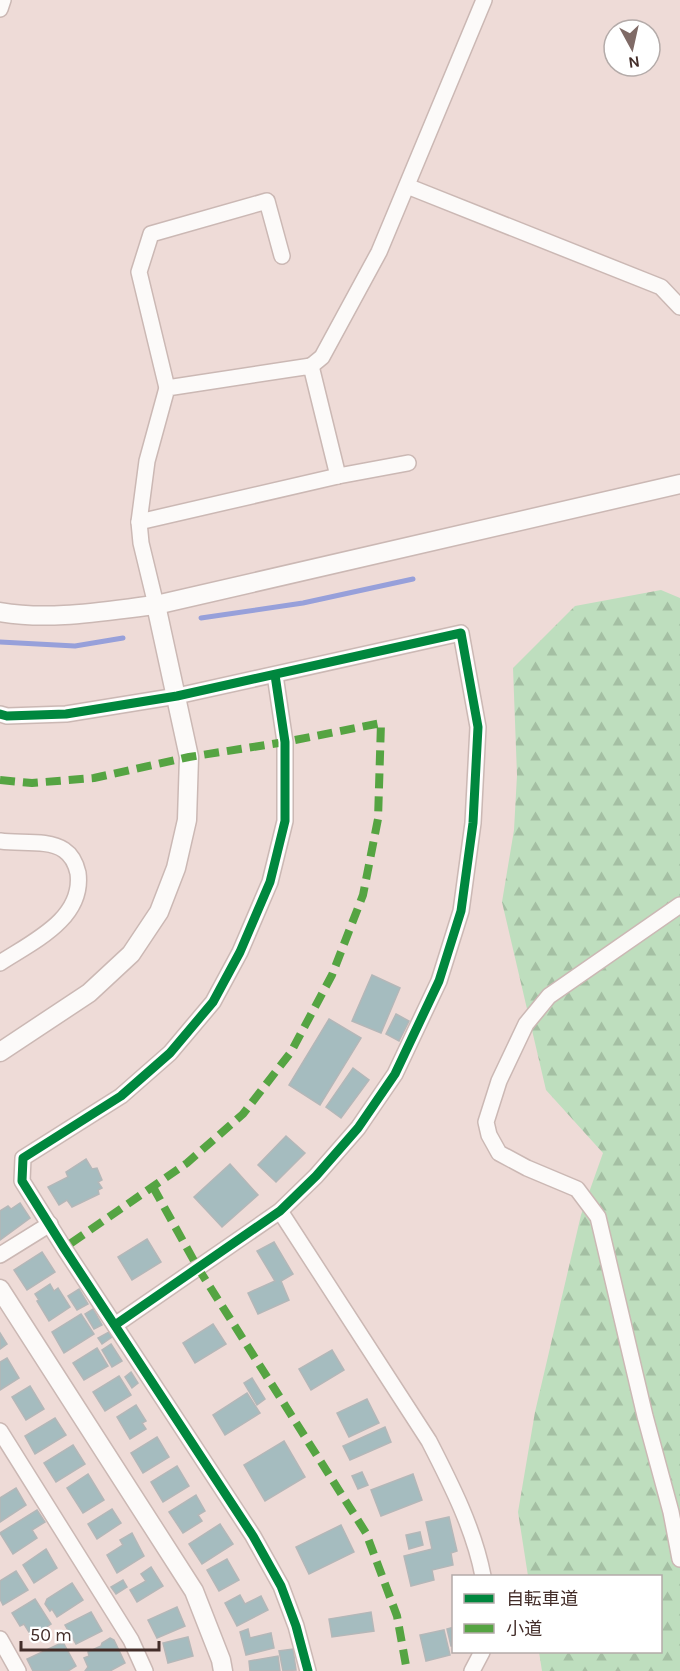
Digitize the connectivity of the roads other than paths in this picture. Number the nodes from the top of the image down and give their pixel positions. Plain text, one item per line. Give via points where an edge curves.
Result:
1 (3, 0) edge
2 (484, 0) edge
3 (0, 9) edge
4 (407, 186) junction
5 (282, 256) dead end
6 (680, 307) edge
7 (311, 366) junction
8 (167, 388) junction
9 (408, 463) dead end
10 (338, 476) junction
11 (680, 484) edge
12 (139, 522) junction
13 (156, 605) junction
14 (0, 612) edge
15 (274, 675) junction
16 (177, 696) junction
17 (0, 714) edge
18 (0, 841) edge
19 (680, 905) edge
20 (0, 963) edge
21 (0, 1052) edge
22 (280, 1210) junction
23 (50, 1224) junction
24 (0, 1255) edge
25 (0, 1289) edge
26 (115, 1325) junction
27 (0, 1431) edge
28 (680, 1559) edge
29 (483, 1575) edge
30 (0, 1639) edge
31 (481, 1653) edge
32 (18, 1671) edge
33 (145, 1671) edge
34 (223, 1671) edge
35 (308, 1671) edge
36 (472, 1671) edge

1 - 3 street
2 - 4 street
4 - 6 street via 661,287
4 - 7 street via 379,252 322,357
5 - 8 street via 267,201 151,234 139,272
7 - 8 street
7 - 10 street
8 - 12 street via 147,461
9 - 10 street
10 - 12 street
11 - 13 street
12 - 13 street
13 - 14 street via 82,614
13 - 16 street
15 - 16 street
15 - 22 street via 461,633 478,727 473,823 461,911 439,981 395,1074 358,1128
15 - 23 street via 285,742 285,821 270,882 213,1002 170,1053 121,1096 23,1158 22,1180
16 - 17 street via 66,714
16 - 21 street via 189,757 187,820 176,868 159,912 131,954 89,993
18 - 20 street via 37,842 63,849 76,862 79,883 73,905 52,930
19 - 28 street via 549,996 526,1024 499,1081 486,1122 499,1153 577,1189 598,1217
22 - 26 street
22 - 29 street via 429,1441 466,1521
23 - 24 street
23 - 26 street
25 - 34 street via 194,1591
26 - 35 street via 253,1536 281,1586
27 - 33 street via 131,1640
30 - 32 street
31 - 36 street

